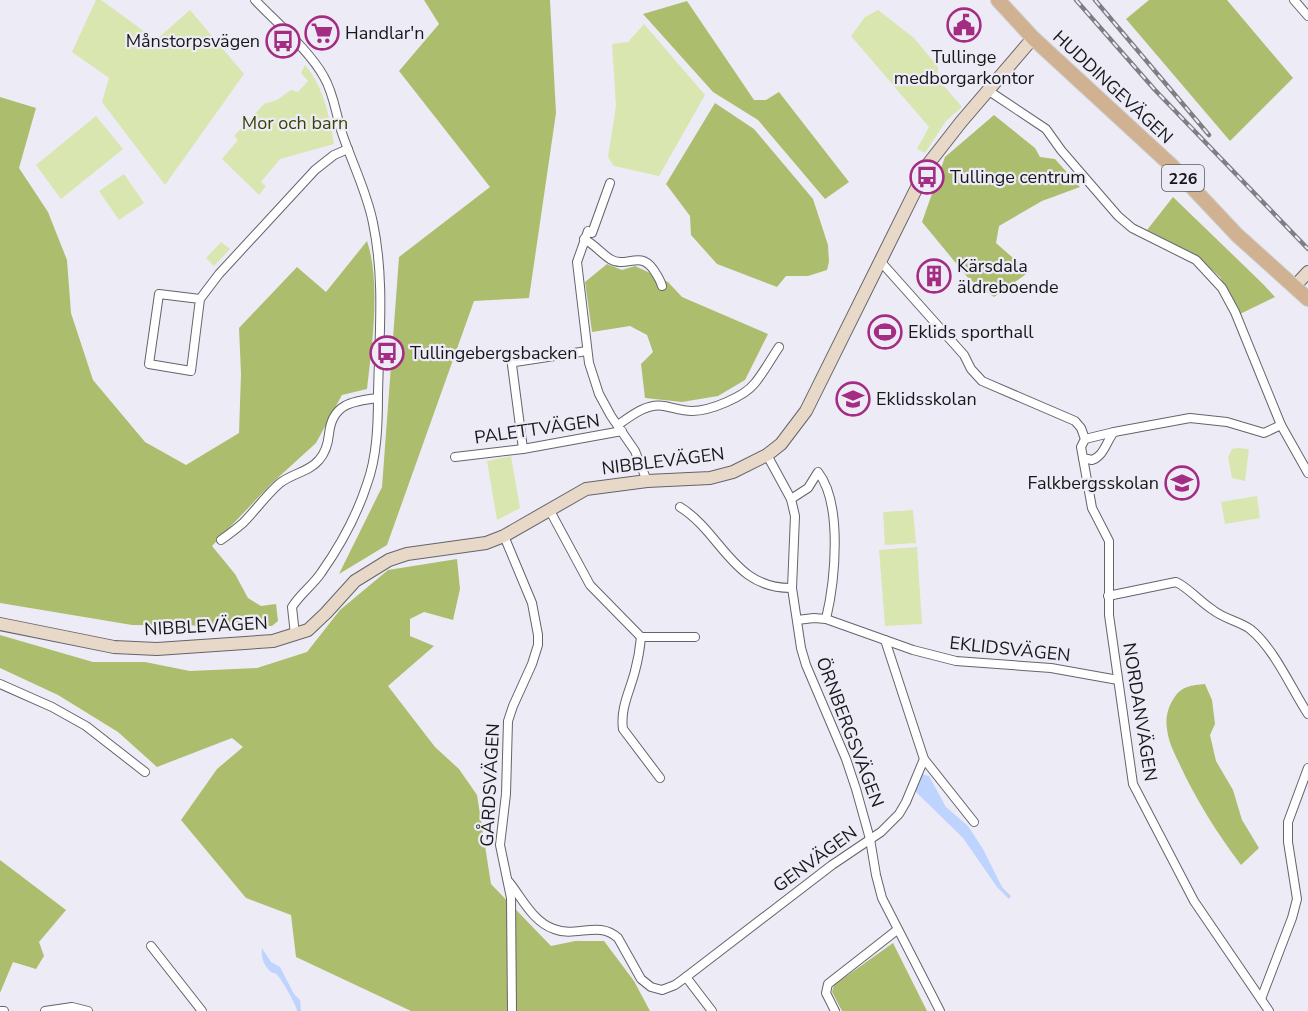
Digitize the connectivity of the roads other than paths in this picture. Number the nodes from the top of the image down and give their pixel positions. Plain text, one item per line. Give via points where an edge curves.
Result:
1 (255, 0) edge
2 (998, 0) edge
3 (1294, 0) edge
4 (1308, 16) edge
5 (1033, 38) junction
6 (989, 91) junction
7 (348, 149) junction
8 (610, 183) dead end
9 (584, 239) junction
10 (881, 262) junction
11 (1308, 272) edge
12 (662, 286) dead end
13 (1294, 287) junction
14 (200, 299) junction
15 (1308, 299) edge
16 (779, 347) dead end
17 (587, 351) junction
18 (378, 398) junction
19 (1281, 425) junction
20 (620, 428) junction
21 (1114, 432) junction
22 (1085, 439) junction
23 (523, 448) junction
24 (767, 455) junction
25 (455, 457) dead end
26 (1083, 458) junction
27 (1308, 473) edge
28 (647, 481) junction
29 (791, 499) junction
30 (680, 507) dead end
31 (549, 509) junction
32 (504, 536) junction
33 (221, 540) dead end
34 (792, 588) junction
35 (1108, 596) junction
36 (826, 619) junction
37 (797, 620) junction
38 (0, 624) edge
39 (295, 635) junction
40 (641, 637) junction
41 (695, 637) dead end
42 (885, 640) junction
43 (1118, 680) junction
44 (0, 684) edge
45 (1308, 714) edge
46 (924, 759) junction
47 (1308, 768) edge
48 (145, 772) dead end
49 (660, 778) dead end
50 (974, 822) dead end
51 (870, 839) junction
52 (509, 882) junction
53 (897, 930) junction
54 (151, 946) dead end
55 (686, 977) junction
56 (1261, 999) junction
57 (45, 1011) edge
58 (88, 1011) edge
59 (202, 1011) edge
60 (512, 1011) edge
61 (712, 1011) edge
62 (835, 1011) edge
63 (940, 1011) edge
64 (1269, 1011) edge

1 - 7 street via 324,77
2 - 5 main road, HUDDINGEVÄGEN / 226
3 - 4 street
5 - 6 street, NIBBLEVÄGEN
5 - 13 main road, HUDDINGEVÄGEN / 226 via 1143,137 1237,235
6 - 10 street, NIBBLEVÄGEN via 929,163
6 - 19 street via 1046,129 1132,228 1196,260 1222,288
7 - 14 street via 315,170
7 - 18 street via 373,221 379,256
8 - 9 street via 592,233 588,231
9 - 12 street via 620,263 647,262
9 - 17 street via 577,262
10 - 22 street via 964,355 970,369 982,381 1076,421
10 - 24 street, NIBBLEVÄGEN via 806,411 781,444
11 - 13 street
13 - 15 main road, HUDDINGEVÄGEN / 226
14 - 14 street via 159,294 148,364 191,371
16 - 20 street via 755,383 734,398 696,411 649,406
17 - 20 street via 599,394
17 - 23 street via 512,365
18 - 33 street via 343,406 335,413 320,459 308,470 279,484 242,524
18 - 39 street via 368,483 329,561 292,607
19 - 21 street via 1264,432 1190,418
19 - 27 street
20 - 23 street, PALETTVÄGEN
20 - 28 street
21 - 22 street
21 - 26 street via 1098,458
22 - 26 street, NORDANVÄGEN via 1081,447
23 - 25 street, PALETTVÄGEN
24 - 28 street, NIBBLEVÄGEN via 733,472 710,478
24 - 29 street, ÖRNBERGSVÄGEN
26 - 35 street, NORDANVÄGEN via 1092,508 1109,541
28 - 31 street, NIBBLEVÄGEN via 586,489
29 - 34 street, ÖRNBERGSVÄGEN via 795,516
29 - 36 street via 808,488 818,472 828,488 835,536
30 - 34 street via 756,581
31 - 32 street, NIBBLEVÄGEN
31 - 40 street via 590,585
32 - 39 street, NIBBLEVÄGEN via 470,547 407,554 389,560 355,580 315,624
32 - 52 street, GÅRDSVÄGEN via 532,603 538,635 532,664 508,722 500,845
34 - 37 street, ÖRNBERGSVÄGEN
35 - 43 street, NORDANVÄGEN
35 - 45 street via 1176,582 1182,585 1215,612 1244,625 1263,642
36 - 37 street, EKLIDSVÄGEN
36 - 42 street, EKLIDSVÄGEN
37 - 51 street, ÖRNBERGSVÄGEN via 806,665 846,759
38 - 39 street, NIBBLEVÄGEN via 114,646 157,649 265,642
40 - 41 street
40 - 49 street via 622,722 623,729
42 - 43 street, EKLIDSVÄGEN via 956,662 1017,664
42 - 46 street
43 - 56 street, NORDANVÄGEN via 1130,774 1140,800 1194,901
44 - 48 street via 86,726
46 - 50 street
46 - 51 street, GENVÄGEN via 899,814
47 - 56 street via 1288,822 1297,899
51 - 53 street, ÖRNBERGSVÄGEN via 882,898
51 - 55 street, GENVÄGEN
52 - 55 street via 533,915 554,930 612,932 641,979 651,987 662,990
52 - 60 street, GÅRDSVÄGEN
53 - 62 street via 828,984 826,993
53 - 63 street, ÖRNBERGSVÄGEN
54 - 59 street
55 - 61 street
56 - 64 street, NORDANVÄGEN
57 - 58 street via 72,1007

